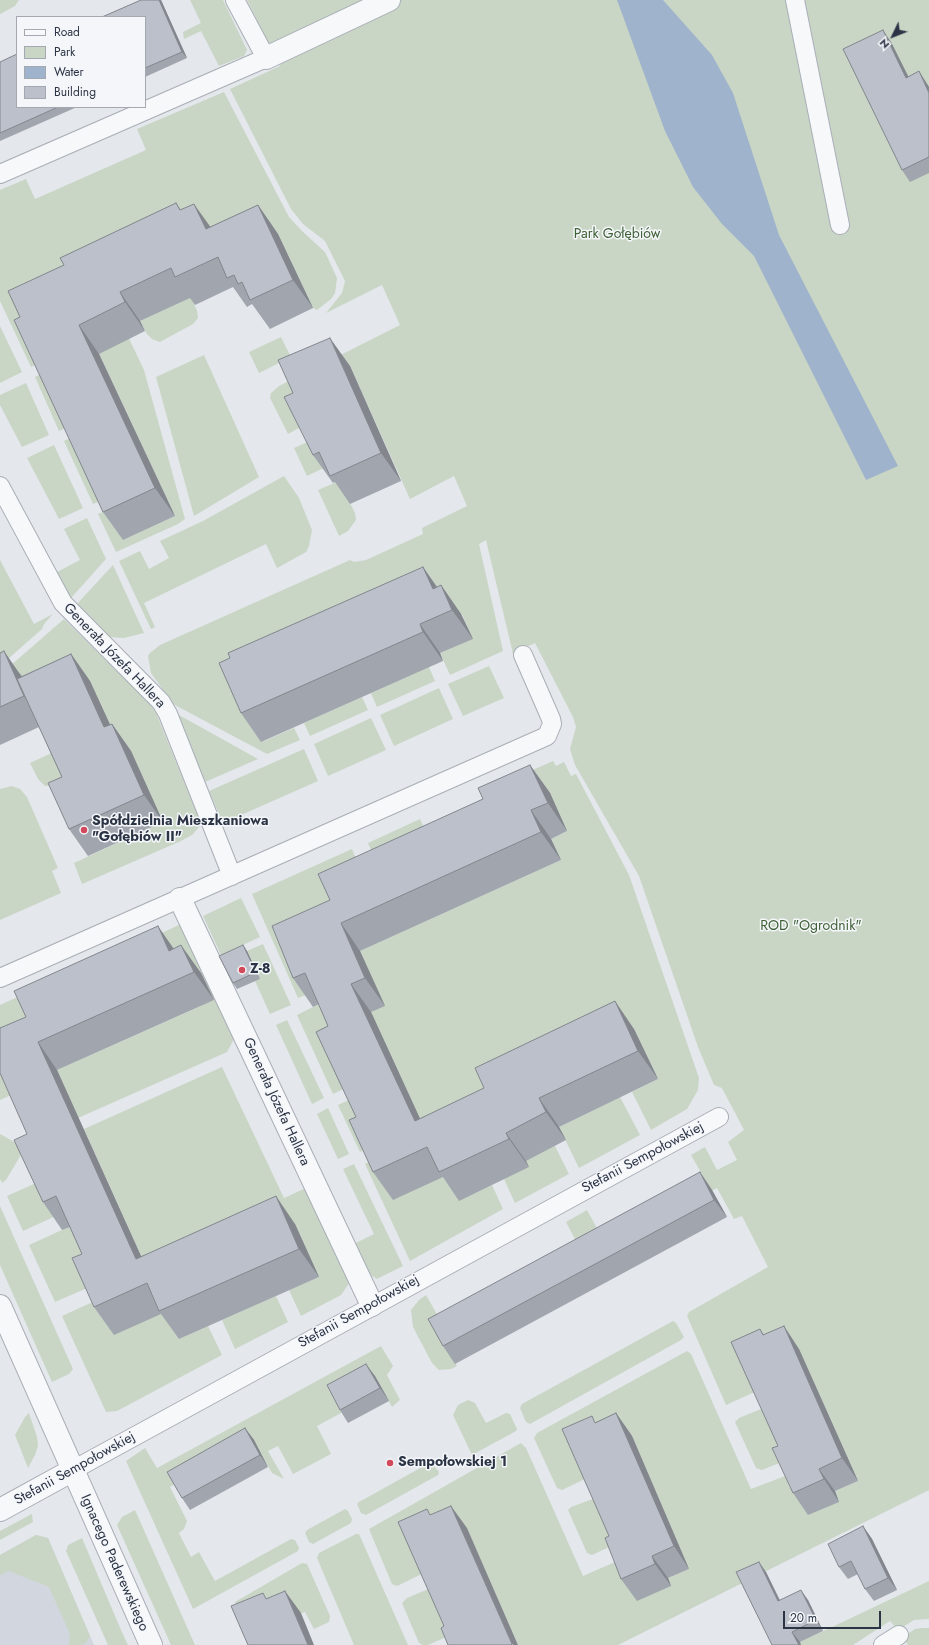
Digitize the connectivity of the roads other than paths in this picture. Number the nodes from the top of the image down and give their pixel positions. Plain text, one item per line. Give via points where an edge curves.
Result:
1 (235, 0) edge
2 (389, 0) edge
3 (795, 0) edge
4 (266, 58) junction
5 (0, 174) edge
6 (840, 225) dead end
7 (0, 486) edge
8 (523, 655) dead end
9 (232, 876) junction
10 (180, 898) junction
11 (0, 978) edge
12 (719, 1117) dead end
13 (372, 1305) junction
14 (0, 1306) edge
15 (73, 1470) junction
16 (0, 1510) edge
17 (899, 1635) dead end
18 (151, 1645) edge
19 (883, 1645) edge

1 - 4 lane
2 - 4 street
3 - 6 lane
4 - 5 lane
7 - 9 lane, Generała Józefa Hallera via 63,603 164,706
8 - 9 lane via 551,720 547,736
9 - 10 lane
10 - 11 lane
10 - 13 street, Generała Józefa Hallera
12 - 13 lane, Stefanii Sempołowskiej
13 - 15 lane, Stefanii Sempołowskiej
14 - 15 street, Ignacego Paderewskiego
15 - 16 street, Stefanii Sempołowskiej
15 - 18 street, Ignacego Paderewskiego
17 - 19 lane

